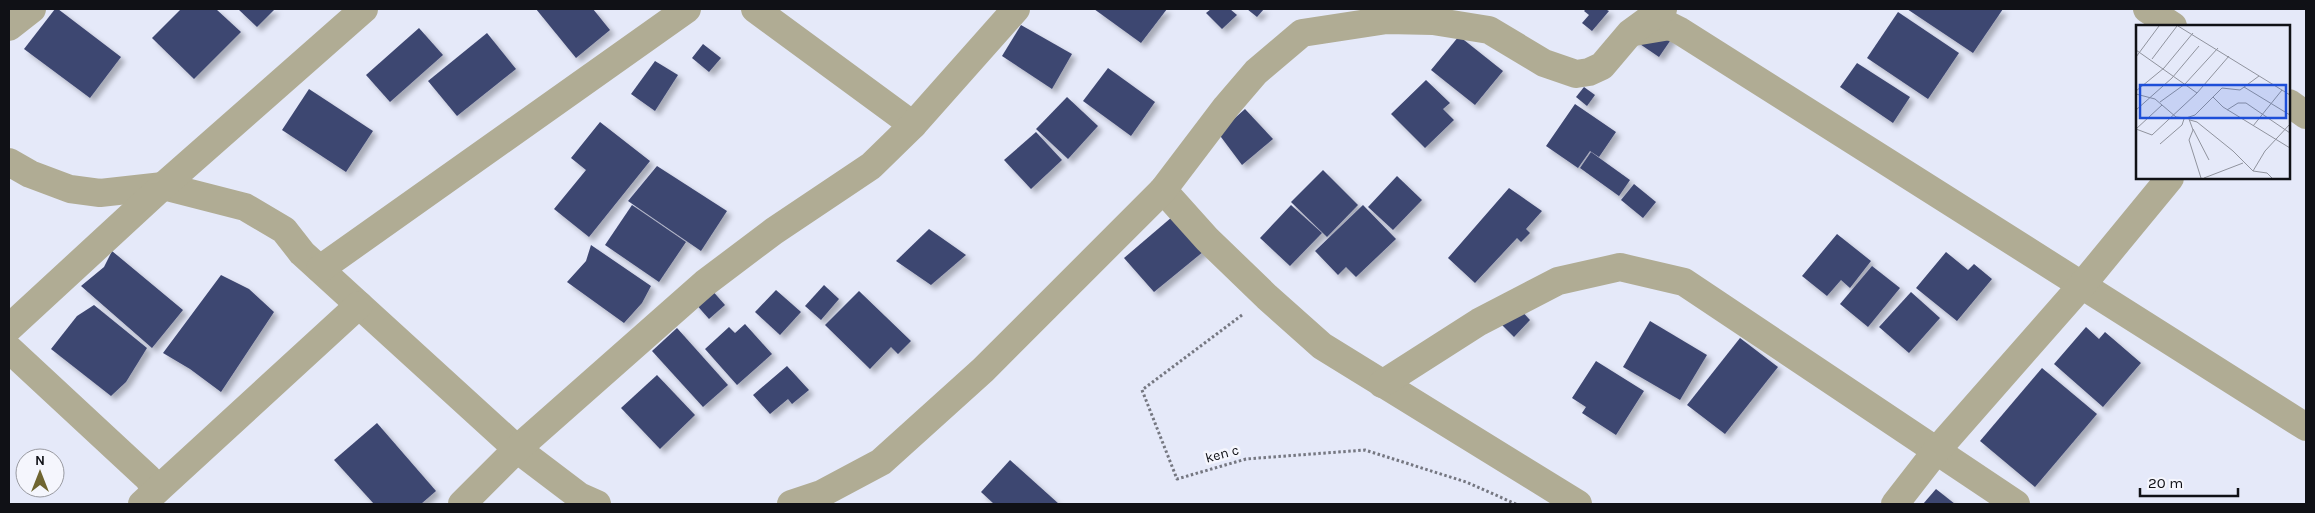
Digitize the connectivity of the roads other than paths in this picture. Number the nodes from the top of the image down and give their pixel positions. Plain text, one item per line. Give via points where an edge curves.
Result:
1 (32, 9) edge
2 (364, 9) edge
3 (687, 9) edge
4 (755, 9) edge
5 (1016, 9) edge
6 (1663, 9) edge
7 (2147, 9) edge
8 (2172, 25) edge
9 (9, 27) edge
10 (1630, 33) junction
11 (2290, 104) edge
12 (2306, 115) edge
13 (913, 125) junction
14 (9, 162) edge
15 (2169, 179) edge
16 (164, 186) junction
17 (1162, 190) junction
18 (320, 269) junction
19 (2082, 285) junction
20 (359, 305) junction
21 (9, 328) edge
22 (9, 349) edge
23 (1382, 384) junction
24 (2306, 427) edge
25 (517, 449) junction
26 (1937, 450) junction
27 (149, 498) edge
28 (462, 504) edge
29 (597, 504) edge
30 (791, 504) edge
31 (1578, 504) edge
32 (1895, 504) edge
33 (2016, 504) edge

1 - 9 street
2 - 16 street
3 - 18 street
4 - 13 street
5 - 13 street
6 - 10 street
7 - 8 street
10 - 17 street via 1602,66 1576,74 1544,63 1489,30 1433,21 1387,20 1302,34 1256,72
10 - 19 street via 1670,26
11 - 12 street
13 - 25 street via 871,166 774,231 705,283
14 - 16 street via 70,189 100,193
15 - 19 street
16 - 18 street via 246,207 284,230
16 - 21 street
17 - 23 street via 1207,239 1322,346
17 - 30 street via 983,370 881,462 821,494
18 - 20 street
19 - 24 street
19 - 26 street
20 - 25 street
20 - 27 street
22 - 27 street via 148,478
23 - 26 street via 1479,322 1558,281 1620,267 1684,282
23 - 31 street
25 - 28 street
25 - 29 street via 579,496
26 - 32 street
26 - 33 street

